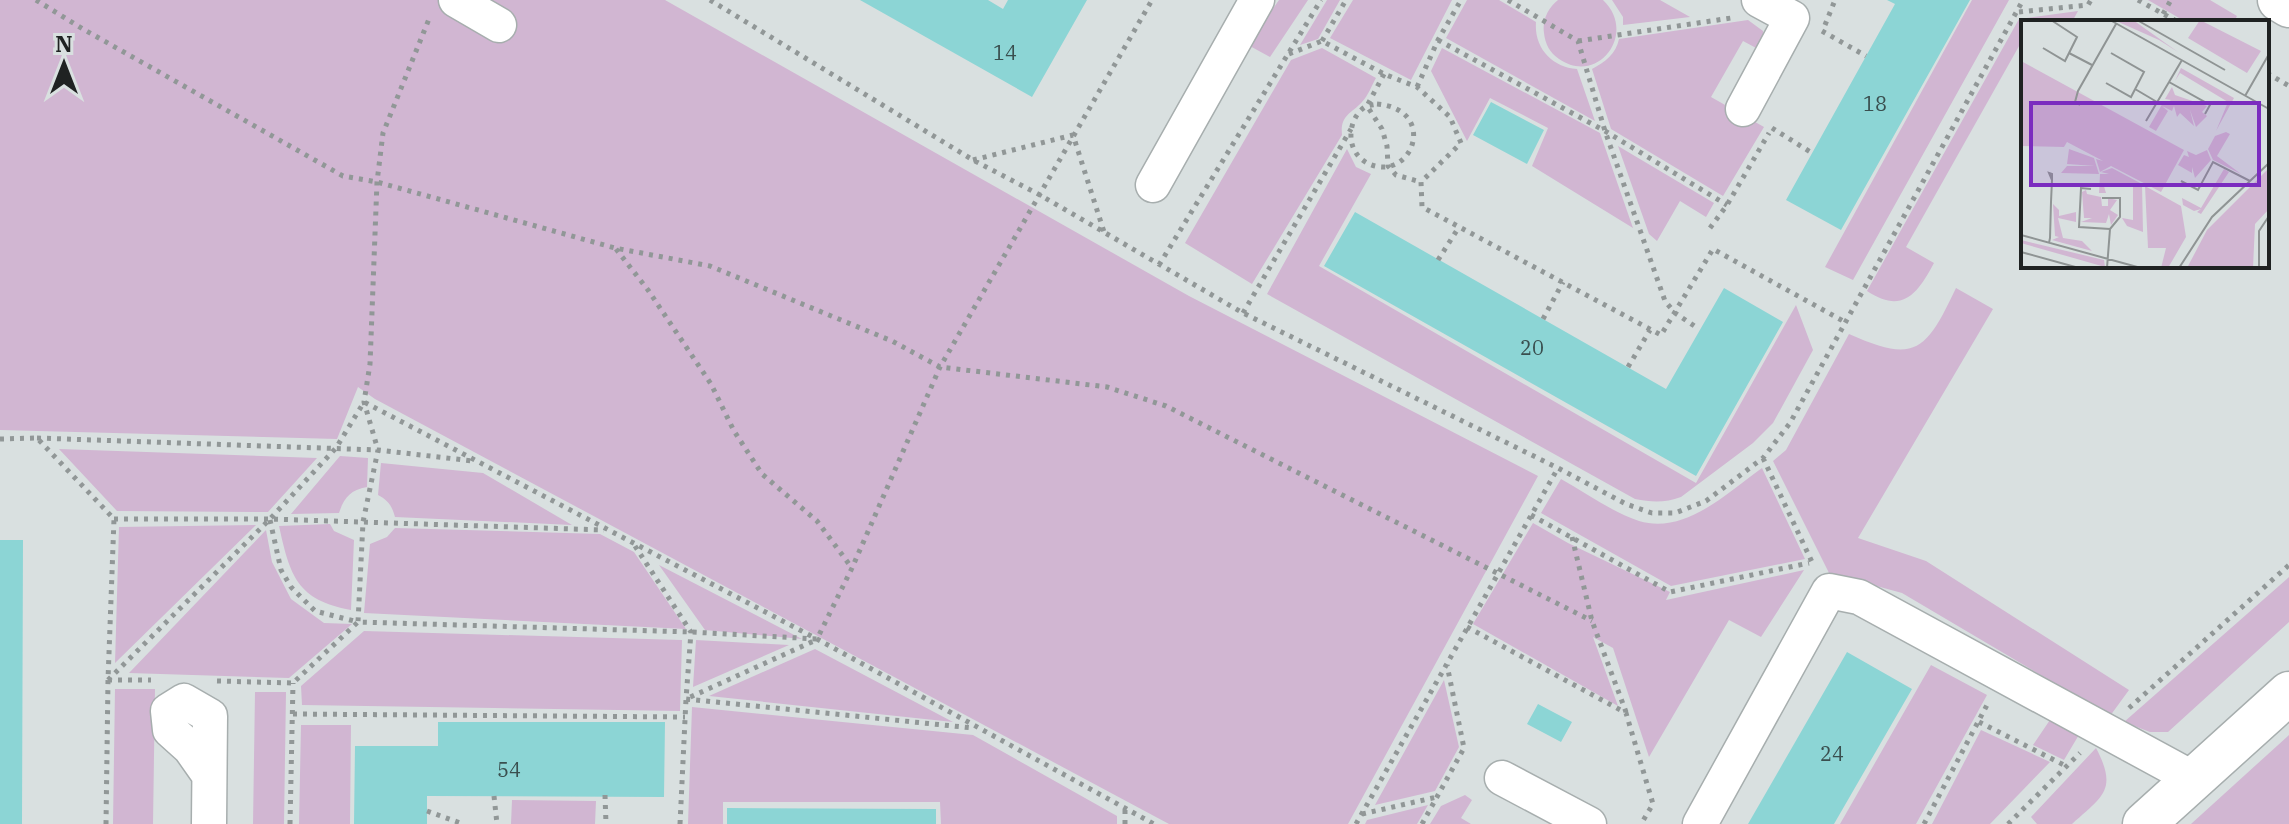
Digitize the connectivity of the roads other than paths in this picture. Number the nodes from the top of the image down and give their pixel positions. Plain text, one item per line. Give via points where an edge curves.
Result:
1 (1257, 0) edge
2 (2279, 0) edge
3 (1768, 5) edge
4 (2289, 6) edge
5 (443, 8) edge
6 (499, 25) dead end
7 (1743, 109) dead end
8 (1153, 185) dead end
9 (2289, 693) edge
10 (209, 775) dead end
11 (1502, 778) dead end
12 (2194, 779) junction
13 (209, 824) edge
14 (1589, 824) edge
15 (1700, 824) edge
16 (2144, 824) edge

1 - 8 lane
2 - 4 main road
3 - 7 lane via 1792,18
5 - 6 lane
9 - 12 main road
10 - 13 lane
11 - 14 lane
12 - 15 lane via 1821,576
12 - 16 main road

